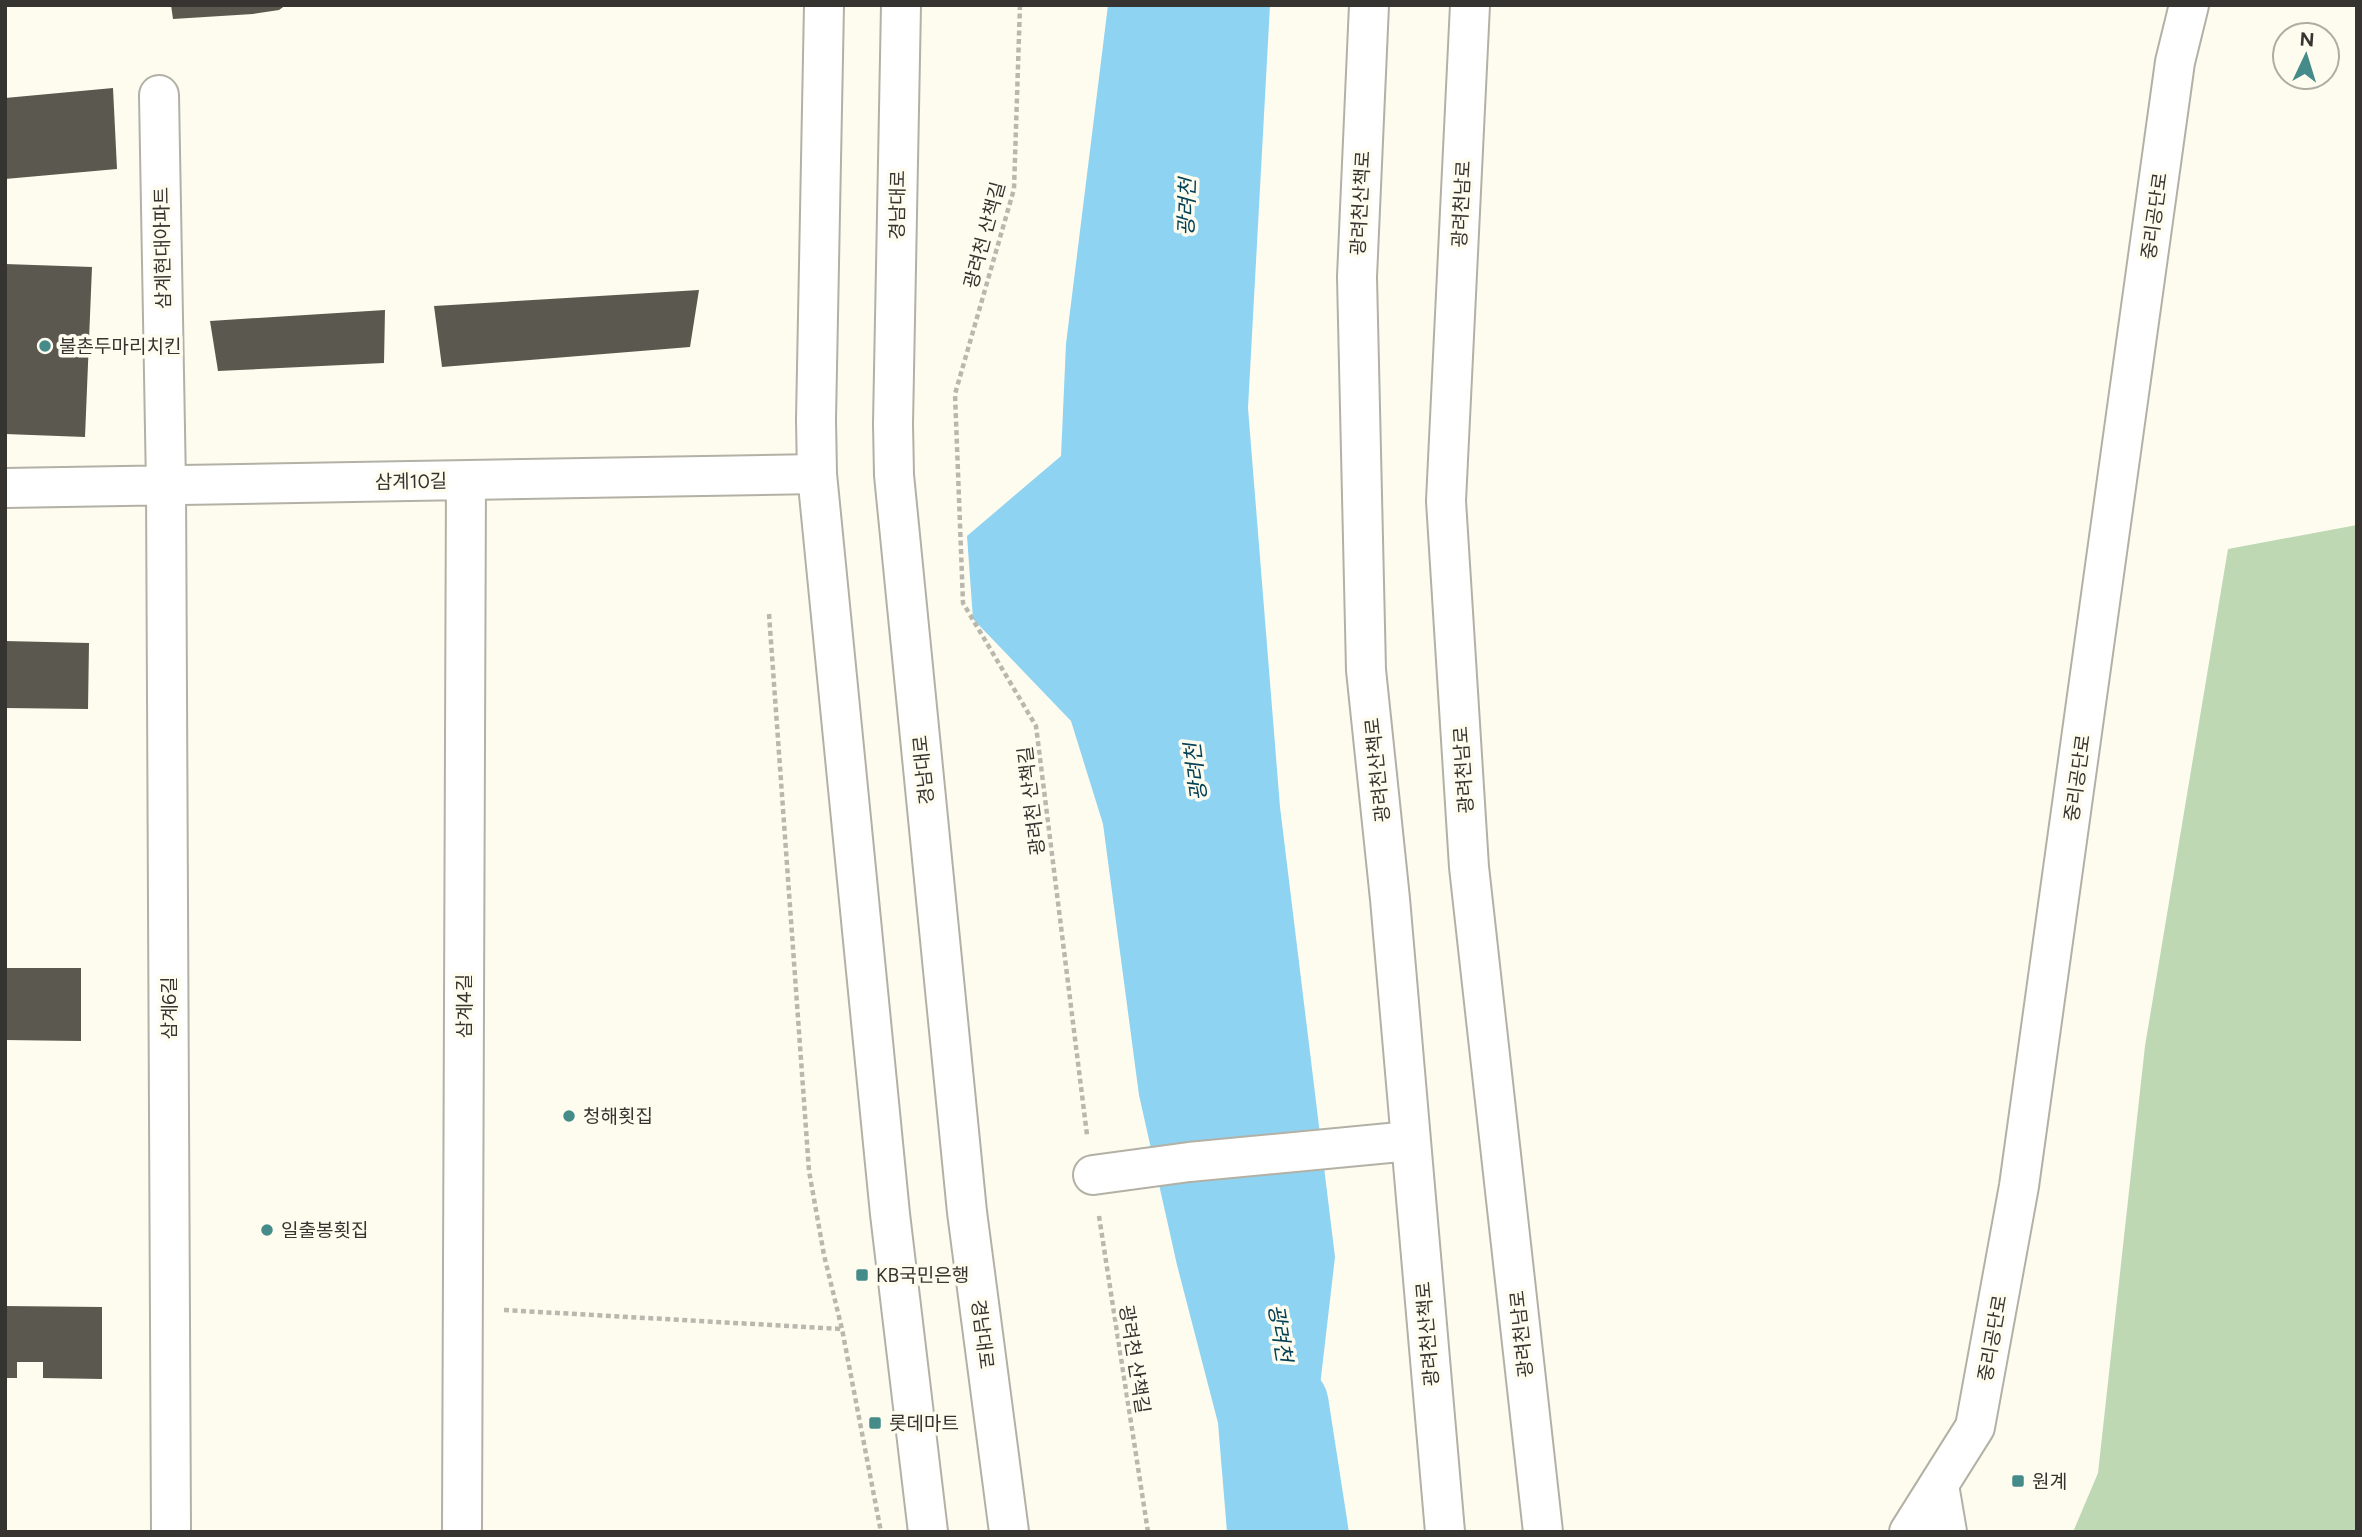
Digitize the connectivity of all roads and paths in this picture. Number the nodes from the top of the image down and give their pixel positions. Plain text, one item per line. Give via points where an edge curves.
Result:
1 (824, 5) edge
2 (901, 5) edge
3 (1020, 5) edge
4 (1369, 5) edge
5 (1470, 5) edge
6 (2189, 5) edge
7 (159, 95) dead end
8 (817, 474) junction
9 (466, 481) junction
10 (166, 485) junction
11 (5, 488) edge
12 (768, 614) dead end
13 (1410, 1141) junction
14 (1093, 1175) junction
15 (463, 1308) junction
16 (842, 1329) junction
17 (1939, 1485) junction
18 (171, 1532) edge
19 (462, 1532) edge
20 (881, 1532) edge
21 (928, 1532) edge
22 (1009, 1532) edge
23 (1148, 1532) edge
24 (1445, 1532) edge
25 (1542, 1532) edge
26 (1909, 1532) edge
27 (1947, 1532) edge

1 - 8 main road
2 - 22 main road, 경남대로 via 894,475 967,1212
3 - 14 path, 광려천 산책길 via 1014,189 955,394 963,603 1036,726
4 - 13 main road, 광려천산책로 via 1357,277 1366,670
5 - 25 main road, 광려천남로 via 1446,500 1469,867
6 - 17 main road, 중리공단로 via 2175,62 2019,1186 1975,1427
7 - 10 main road, 삼계현대아파트
8 - 9 main road, 삼계10길
8 - 21 main road via 890,1214
9 - 10 main road, 삼계10길
9 - 15 main road, 삼계4길
10 - 11 main road, 삼계10길
10 - 18 main road, 삼계6길
12 - 16 path via 809,1171
13 - 14 main road
13 - 24 main road, 광려천산책로
14 - 23 path, 광려천 산책길
15 - 16 path
15 - 19 main road, 삼계4길
16 - 20 path
17 - 26 main road, 중리공단로
17 - 27 main road

